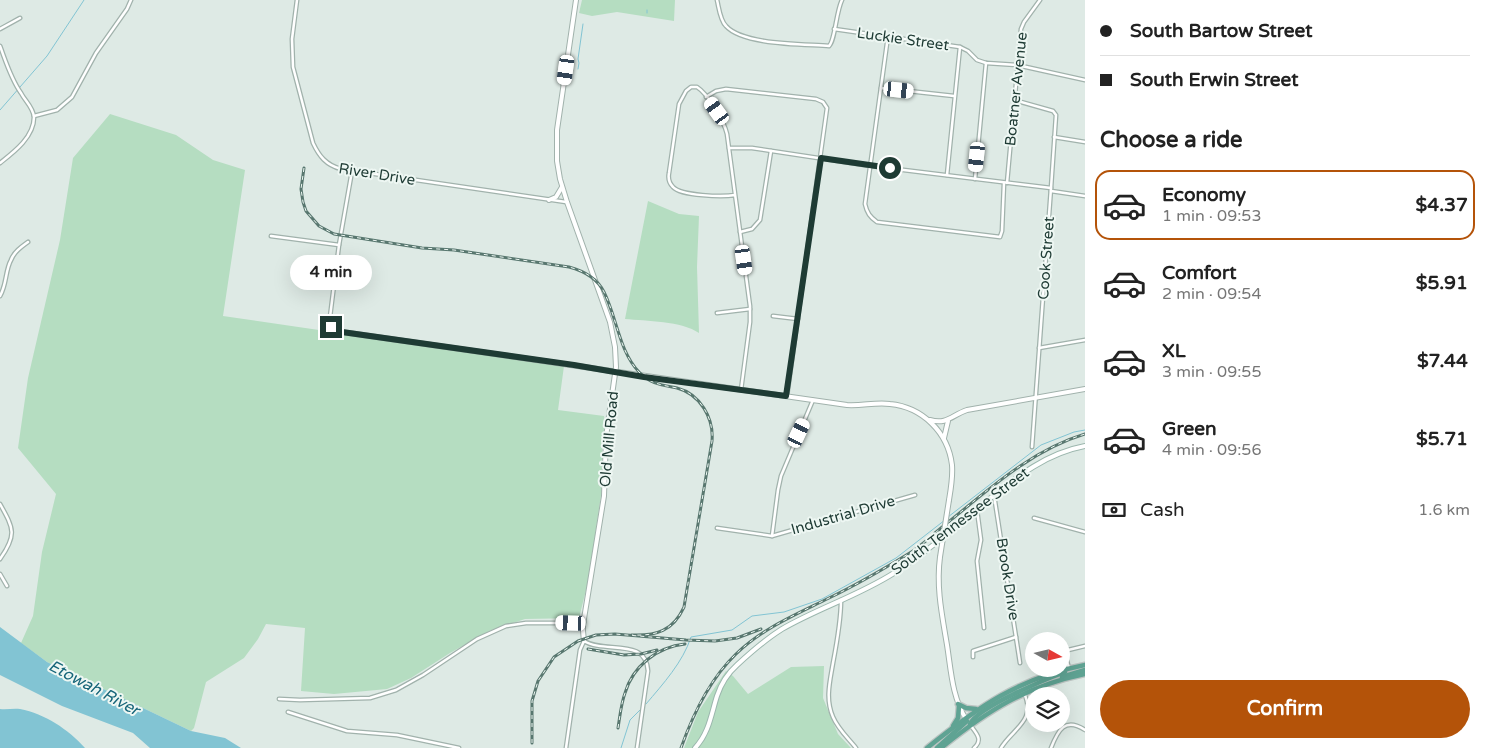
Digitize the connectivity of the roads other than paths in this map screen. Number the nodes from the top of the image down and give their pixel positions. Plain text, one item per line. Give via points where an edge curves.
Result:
1 (131, 0) edge
2 (297, 0) edge
3 (576, 0) edge
4 (717, 0) edge
5 (842, 0) edge
6 (1040, 0) edge
7 (20, 18) dead end
8 (0, 29) edge
9 (834, 29) junction
10 (888, 36) junction
11 (0, 46) edge
12 (960, 47) junction
13 (986, 63) junction
14 (1017, 65) junction
15 (1085, 80) edge
16 (881, 88) junction
17 (954, 96) junction
18 (706, 97) junction
19 (1014, 100) junction
20 (34, 116) junction
21 (1054, 137) junction
22 (1085, 142) edge
23 (728, 148) junction
24 (770, 151) junction
25 (821, 158) junction
26 (0, 163) edge
27 (871, 166) junction
28 (352, 171) junction
29 (947, 176) junction
30 (975, 179) junction
31 (1006, 183) junction
32 (562, 187) junction
33 (1051, 190) junction
34 (735, 196) junction
35 (1085, 196) edge
36 (549, 200) junction
37 (567, 202) junction
38 (740, 232) junction
39 (271, 236) dead end
40 (28, 242) dead end
41 (339, 245) junction
42 (0, 296) edge
43 (750, 309) junction
44 (717, 313) dead end
45 (773, 316) dead end
46 (798, 319) junction
47 (329, 325) joint
48 (1085, 340) edge
49 (1039, 348) junction
50 (615, 372) junction
51 (1085, 388) edge
52 (741, 390) junction
53 (786, 396) junction
54 (1036, 397) junction
55 (813, 400) junction
56 (927, 419) junction
57 (948, 420) junction
58 (937, 429) junction
59 (944, 439) junction
60 (1085, 446) edge
61 (1032, 447) dead end
62 (915, 495) dead end
63 (994, 495) junction
64 (0, 504) edge
65 (977, 510) junction
66 (1034, 518) dead end
67 (717, 528) dead end
68 (1085, 532) edge
69 (772, 536) junction
70 (0, 559) edge
71 (0, 574) edge
72 (7, 586) dead end
73 (841, 600) junction
74 (584, 622) junction
75 (984, 628) dead end
76 (1016, 637) junction
77 (584, 641) junction
78 (1085, 646) edge
79 (1070, 650) edge
80 (973, 657) dead end
81 (1020, 663) dead end
82 (1085, 665) edge
83 (1075, 667) junction
84 (1070, 668) edge
85 (1085, 670) edge
86 (1085, 674) edge
87 (1038, 678) edge
88 (1057, 681) junction
89 (1024, 693) junction
90 (279, 698) dead end
91 (958, 705) junction
92 (980, 708) junction
93 (288, 712) dead end
94 (967, 722) junction
95 (951, 729) junction
96 (1085, 730) edge
97 (459, 748) edge
98 (566, 748) edge
99 (637, 748) edge
100 (695, 748) edge
101 (856, 748) edge
102 (928, 748) edge
103 (936, 748) edge
104 (941, 748) edge
105 (974, 748) edge
106 (1000, 748) edge
107 (1051, 748) edge

1 - 20 street via 72,97 57,110
2 - 28 street, River Drive via 292,39 294,67 313,142 328,164
3 - 32 street, Old Mill Road via 557,138
4 - 9 street via 725,26 753,39 829,46
5 - 9 street
6 - 14 street, Boatner Avenue via 1022,27
7 - 8 street
9 - 10 street, Luckie Street
10 - 12 street, Luckie Street
10 - 16 street
11 - 20 street
12 - 13 street, Luckie Street
12 - 17 street
13 - 14 street, Luckie Street
13 - 30 street
14 - 15 street, Luckie Street
14 - 19 street, Boatner Avenue
16 - 17 street
16 - 27 street
17 - 29 street
18 - 23 street via 723,121
18 - 25 street via 726,89 821,101 827,111
18 - 34 street via 695,86 681,99 669,181 681,192
19 - 21 street, Cook Street via 1055,112
19 - 31 street, Boatner Avenue
20 - 26 street via 28,138
21 - 22 street
21 - 33 street, Cook Street
23 - 24 street
23 - 34 street
24 - 25 street
24 - 38 street via 760,220 752,229
25 - 27 street
25 - 46 street
27 - 29 street
27 - 31 street, Boatner Avenue via 865,204 867,212 877,222 1000,237
28 - 36 street, River Drive
28 - 41 street
29 - 30 street
30 - 31 street
31 - 33 street
32 - 36 street via 558,195
32 - 37 street, Old Mill Road
33 - 35 street
33 - 49 street, Cook Street
34 - 38 street
36 - 37 street, River Drive
37 - 50 street, Old Mill Road via 610,322
38 - 43 street
39 - 41 street
40 - 42 street via 11,258
41 - 47 street
43 - 44 street
43 - 52 street
45 - 46 street
46 - 53 street
47 - 50 street via 335,331
48 - 49 street
49 - 54 street, Cook Street
50 - 52 street
50 - 74 street, Old Mill Road via 606,437 604,503
51 - 54 street
52 - 53 street
53 - 55 street
54 - 57 street via 967,410
54 - 61 street, Cook Street
55 - 56 street via 852,405 897,404
55 - 69 street, Industrial Drive via 781,476
56 - 57 street
56 - 58 street
57 - 58 street
57 - 59 street
58 - 59 street
59 - 91 street, bridge via 952,465 952,482 938,578
60 - 63 street, South Tennessee Street via 1039,462
62 - 69 street, Industrial Drive
63 - 65 street, South Tennessee Street
63 - 76 street, Brook Drive
64 - 70 street via 12,528 8,547
65 - 73 street, South Tennessee Street via 902,568
65 - 75 street via 981,540 977,561
66 - 68 street
67 - 69 street, Industrial Drive
71 - 72 street
73 - 100 street, South Tennessee Street via 782,629 728,674 704,737
73 - 101 street via 828,697 834,720
74 - 77 street, Old Mill Road
74 - 90 street via 506,626 477,639 396,690 370,698
76 - 80 street via 973,651
76 - 81 street, Brook Drive
77 - 98 street
77 - 99 street via 635,650 646,661 648,675
78 - 79 street
82 - 83 main road
83 - 84 main road
83 - 94 main road via 1004,699
85 - 88 main road
86 - 88 main road
87 - 92 main road
88 - 89 main road
89 - 94 main road
89 - 106 street via 1028,702 1026,716
91 - 92 main road via 968,709
91 - 94 street
91 - 95 main road via 958,718
92 - 94 main road
93 - 97 street via 347,731 397,735
94 - 95 main road
94 - 103 main road
94 - 104 main road
94 - 105 street via 979,738
95 - 102 main road
96 - 107 street via 1075,725 1064,726 1056,734

